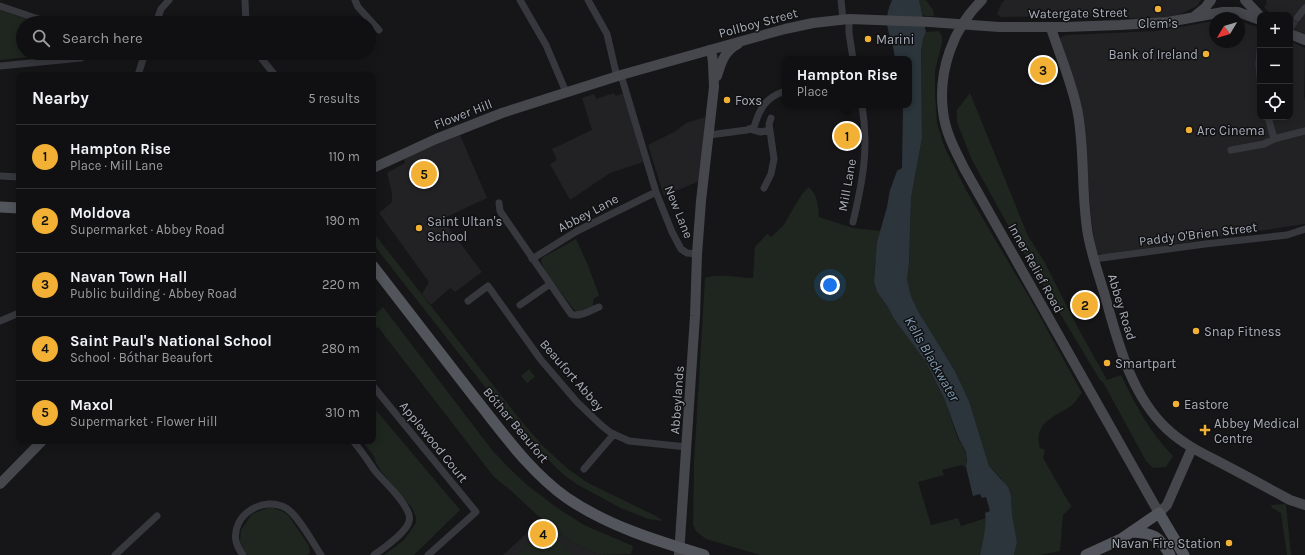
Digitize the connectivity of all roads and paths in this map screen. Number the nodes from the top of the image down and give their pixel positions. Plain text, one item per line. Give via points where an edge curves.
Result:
1 (169, 0) edge
2 (245, 0) edge
3 (355, 0) edge
4 (520, 0) edge
5 (588, 0) edge
6 (841, 0) edge
7 (982, 0) edge
8 (1210, 0) edge
9 (1245, 0) edge
10 (0, 6) edge
11 (1305, 8) edge
12 (1257, 13) edge
13 (29, 16) edge
14 (158, 16) edge
15 (246, 16) edge
16 (366, 16) edge
17 (1194, 17) junction
18 (1297, 18) tunnel mouth
19 (1257, 19) edge
20 (846, 20) junction
21 (963, 25) junction
22 (376, 28) edge
23 (1051, 28) junction
24 (378, 30) dead end
25 (1293, 32) edge
26 (749, 39) junction
27 (1305, 40) edge
28 (709, 50) junction
29 (853, 56) edge
30 (62, 60) edge
31 (143, 60) edge
32 (263, 60) edge
33 (0, 66) edge
34 (139, 72) edge
35 (272, 72) edge
36 (619, 76) junction
37 (714, 87) junction
38 (566, 92) junction
39 (782, 92) edge
40 (862, 108) edge
41 (771, 118) dead end
42 (1269, 120) edge
43 (750, 129) junction
44 (770, 130) junction
45 (1305, 130) edge
46 (709, 135) junction
47 (1274, 139) junction
48 (1231, 150) dead end
49 (376, 167) edge
50 (0, 176) edge
51 (16, 177) edge
52 (764, 188) dead end
53 (656, 192) junction
54 (499, 203) dead end
55 (0, 207) edge
56 (16, 208) edge
57 (853, 222) dead end
58 (1305, 229) edge
59 (697, 254) junction
60 (532, 259) junction
61 (1094, 259) junction
62 (376, 270) edge
63 (550, 284) junction
64 (468, 301) dead end
65 (520, 305) dead end
66 (599, 307) dead end
67 (16, 314) edge
68 (0, 321) edge
69 (376, 392) edge
70 (614, 434) junction
71 (39, 444) edge
72 (355, 444) edge
73 (687, 447) junction
74 (1192, 448) junction
75 (584, 469) dead end
76 (0, 484) edge
77 (1305, 505) edge
78 (1159, 513) junction
79 (157, 516) dead end
80 (1131, 532) junction
81 (679, 552) edge
82 (119, 554) edge
83 (319, 554) edge
84 (243, 555) edge
85 (374, 555) edge
86 (428, 555) edge
87 (704, 555) edge
88 (1086, 555) edge
89 (1170, 555) edge
90 (1184, 555) edge

1 - 14 street
2 - 15 street
3 - 16 street
4 - 38 street via 546,45
5 - 36 street, New Lane via 608,34
6 - 20 street
7 - 21 main road, Inner Relief Road
8 - 17 main road
9 - 12 main road
10 - 13 street
11 - 18 street
17 - 19 main road, Watergate Street via 1238,12
17 - 23 main road, Watergate Street via 1120,26
20 - 21 main road, Pollboy Street
20 - 26 main road, Pollboy Street via 814,23
20 - 29 street
21 - 23 main road, Watergate Street
21 - 78 main road, Inner Relief Road via 949,52 943,79 943,112 953,147
22 - 24 street
23 - 61 main road, Abbey Road via 1078,113 1088,235
25 - 27 main road
26 - 28 main road, Pollboy Street
26 - 37 main road, New Lane via 726,53
28 - 36 main road, Pollboy Street
28 - 37 main road, New Lane via 713,63
30 - 33 street
31 - 34 street
32 - 35 street
36 - 38 main road, Pollboy Street
36 - 53 street, New Lane
37 - 46 main road, New Lane
38 - 49 main road, Flower Hill via 502,113
39 - 43 street via 770,98 762,107 754,127
40 - 57 street, Mill Lane via 864,168
41 - 44 street
42 - 47 street
43 - 44 street via 761,132
43 - 46 street
44 - 52 street via 774,159 771,174
45 - 47 street
46 - 59 main road, New Lane
47 - 48 street via 1264,144
50 - 51 street
53 - 59 street, New Lane via 681,249 687,253
53 - 60 street, Abbey Lane via 577,231
54 - 60 street via 500,211
55 - 56 main road
58 - 61 street, Paddy O'Brien Street via 1287,235
59 - 73 main road, Abbeylands
60 - 63 street
61 - 74 main road, Abbey Road via 1126,365 1135,385 1154,415 1177,438
62 - 81 main road, Bóthar Beaufort via 513,447 543,478 567,498 590,512
63 - 65 street
63 - 66 street via 575,316
64 - 70 street, Beaufort Abbey via 488,286 530,346 577,402
67 - 68 street
69 - 86 street, Applewood Court via 476,512
70 - 73 street, Beaufort Abbey via 629,441
70 - 75 street
71 - 76 main road
72 - 85 street via 401,500 410,518 403,531
73 - 81 main road, Abbeylands
74 - 77 main road, Abbey Road via 1290,500
74 - 78 main road via 1167,505
78 - 80 main road
78 - 90 main road, Inner Relief Road
79 - 82 street
80 - 88 main road
80 - 89 main road via 1148,534 1159,539
81 - 87 main road, Bóthar Beaufort
83 - 84 street via 288,509 267,503 250,510 239,523 236,541

